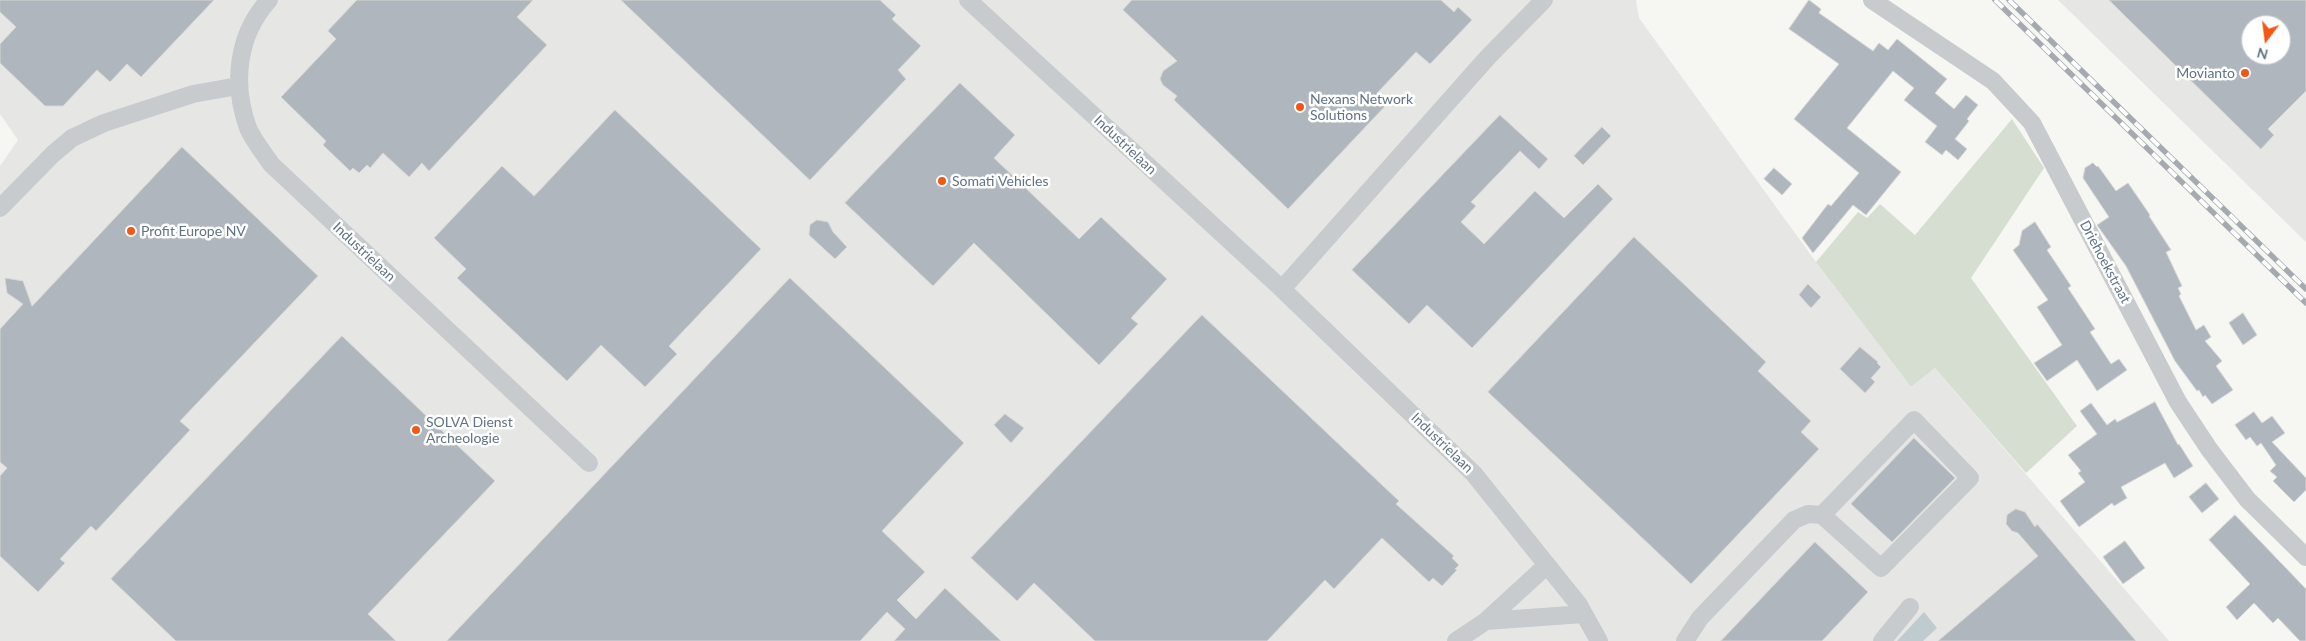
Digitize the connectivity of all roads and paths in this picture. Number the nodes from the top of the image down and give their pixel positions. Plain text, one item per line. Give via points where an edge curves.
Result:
1 (269, 0) edge
2 (968, 0) edge
3 (1544, 0) edge
4 (1872, 0) edge
5 (238, 86) junction
6 (0, 208) edge
7 (1282, 289) junction
8 (589, 463) dead end
9 (1822, 515) junction
10 (2306, 557) edge
11 (1547, 564) junction
12 (1910, 607) dead end
13 (1584, 614) junction
14 (1486, 621) junction
15 (1467, 638) edge
16 (1599, 641) edge
17 (1685, 641) edge
18 (1882, 641) edge

1 - 5 street, Industrielaan via 258,12 247,36 238,66
2 - 7 street, Industrielaan
3 - 7 street via 1488,57
4 - 10 street, Driehoekstraat via 1993,81 2032,123 2178,402 2247,499
5 - 6 street via 193,94 104,123 72,138
5 - 8 street, Industrielaan via 248,129 271,164
7 - 11 street, Industrielaan via 1474,474
9 - 9 street via 1881,568 1970,478 1914,420
9 - 17 street via 1808,514 1794,520 1700,618
11 - 13 street, Industrielaan
11 - 14 street
12 - 18 street
13 - 14 street
13 - 16 street, Industrielaan
14 - 15 street

